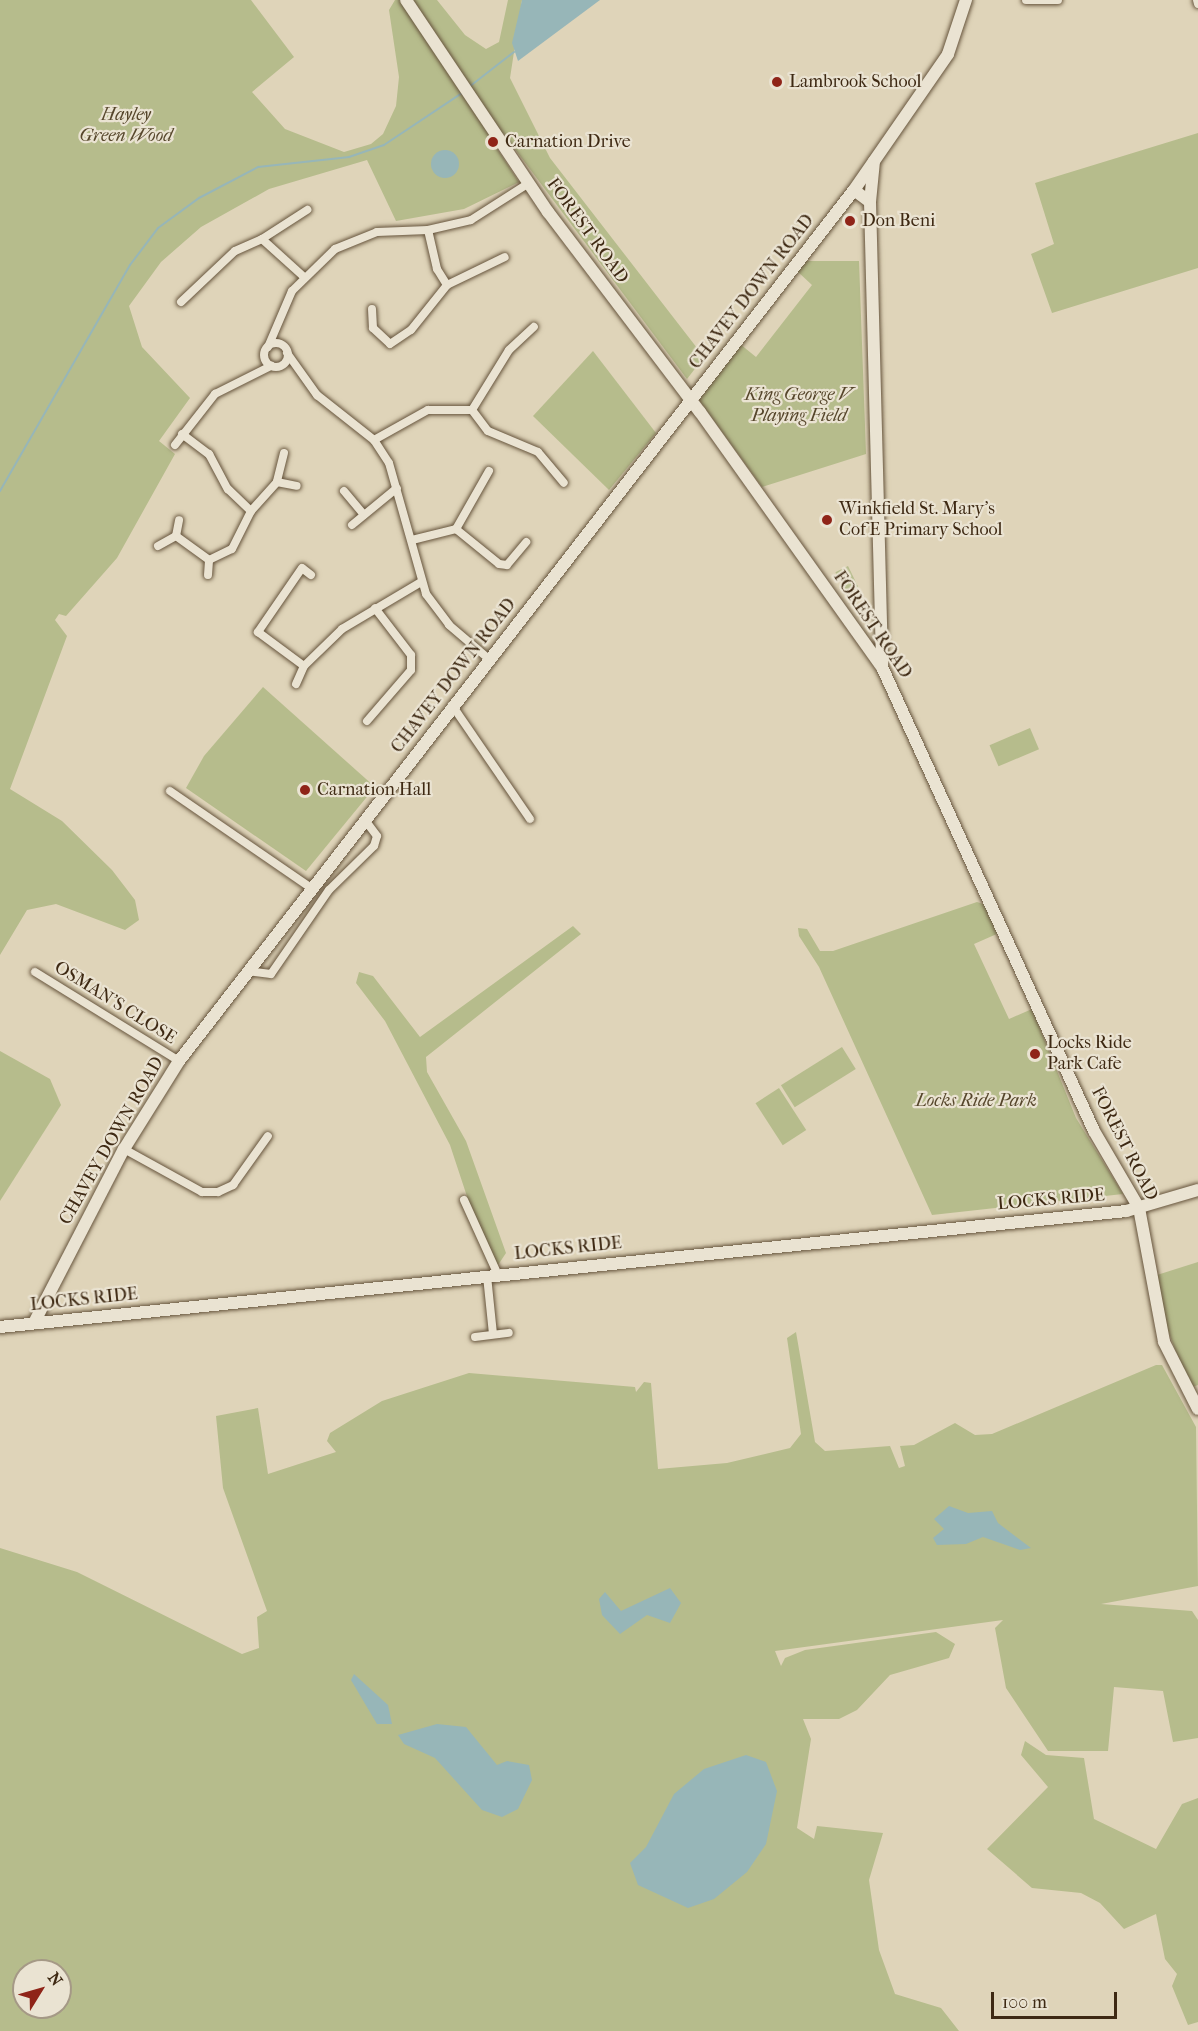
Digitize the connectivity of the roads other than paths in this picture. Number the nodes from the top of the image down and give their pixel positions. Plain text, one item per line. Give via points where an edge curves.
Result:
1 (406, 0) edge
2 (966, 0) edge
3 (1026, 0) edge
4 (1058, 0) edge
5 (875, 157) junction
6 (529, 183) junction
7 (854, 190) junction
8 (870, 202) junction
9 (307, 210) dead end
10 (428, 230) junction
11 (262, 239) junction
12 (505, 256) dead end
13 (303, 276) junction
14 (447, 285) junction
15 (181, 302) dead end
16 (372, 309) dead end
17 (280, 319) junction
18 (534, 327) dead end
19 (268, 347) junction
20 (285, 349) junction
21 (264, 357) junction
22 (273, 367) junction
23 (301, 375) junction
24 (246, 376) junction
25 (692, 400) junction
26 (472, 410) junction
27 (182, 434) junction
28 (374, 440) junction
29 (175, 445) dead end
30 (284, 453) dead end
31 (489, 471) dead end
32 (276, 483) junction
33 (564, 483) dead end
34 (297, 486) dead end
35 (397, 488) junction
36 (344, 490) dead end
37 (251, 511) junction
38 (364, 515) junction
39 (179, 520) dead end
40 (352, 525) dead end
41 (456, 529) junction
42 (176, 536) junction
43 (412, 540) junction
44 (526, 542) dead end
45 (158, 546) dead end
46 (209, 560) junction
47 (208, 575) dead end
48 (311, 575) dead end
49 (421, 582) junction
50 (375, 608) junction
51 (489, 659) junction
52 (304, 666) junction
53 (882, 667) junction
54 (296, 684) dead end
55 (452, 705) junction
56 (367, 721) dead end
57 (170, 791) dead end
58 (530, 819) dead end
59 (365, 820) junction
60 (311, 888) junction
61 (247, 971) junction
62 (35, 972) dead end
63 (179, 1061) junction
64 (268, 1136) dead end
65 (124, 1149) junction
66 (1198, 1190) edge
67 (464, 1200) dead end
68 (1139, 1208) junction
69 (492, 1275) junction
70 (34, 1323) junction
71 (0, 1327) edge
72 (509, 1333) dead end
73 (493, 1334) junction
74 (475, 1336) dead end
75 (1198, 1409) edge

1 - 6 main road, FOREST ROAD
2 - 5 main road, CHAVEY DOWN ROAD via 948,54
3 - 4 street
5 - 7 main road, CHAVEY DOWN ROAD
5 - 8 main road
6 - 10 street via 497,208
6 - 25 main road, FOREST ROAD
7 - 8 main road
7 - 25 main road, CHAVEY DOWN ROAD
8 - 53 main road
9 - 11 street
10 - 13 street via 393,229 355,238
10 - 14 street via 437,269
11 - 13 street
11 - 15 street via 235,251
12 - 14 street
13 - 17 street
14 - 16 street via 411,330 390,344 373,328
17 - 19 street
17 - 20 street
18 - 26 street via 509,350
19 - 20 street
19 - 21 street
20 - 22 street
20 - 23 street
21 - 22 street
21 - 24 street
22 - 23 street
22 - 24 street
23 - 28 street via 317,395
24 - 27 street via 215,394
25 - 51 main road, CHAVEY DOWN ROAD
25 - 53 main road, FOREST ROAD
26 - 28 street via 428,410
26 - 33 street via 488,431 538,452
27 - 29 street
27 - 37 street via 209,453 228,489
28 - 35 street
30 - 32 street
31 - 41 street
32 - 34 street
32 - 37 street
35 - 38 street
35 - 43 street
36 - 38 street
37 - 46 street via 232,549
38 - 40 street
39 - 42 street
41 - 43 street
41 - 44 street via 500,564 507,565
42 - 45 street
42 - 46 street
43 - 49 street
46 - 47 street
48 - 52 street via 302,567 258,632
49 - 50 street
49 - 51 street via 436,611
50 - 52 street via 315,651
50 - 56 street via 411,655 411,670
51 - 55 main road, CHAVEY DOWN ROAD
52 - 54 street
53 - 68 main road, FOREST ROAD via 1094,1131
55 - 58 street
55 - 59 main road, CHAVEY DOWN ROAD
57 - 60 street
59 - 60 main road, CHAVEY DOWN ROAD
59 - 61 street via 377,836 374,846 329,890 271,974
60 - 61 main road, CHAVEY DOWN ROAD
61 - 63 main road, CHAVEY DOWN ROAD
62 - 63 street, OSMAN'S CLOSE
63 - 65 main road, CHAVEY DOWN ROAD
64 - 65 street via 232,1185 218,1192 202,1192
65 - 70 main road, CHAVEY DOWN ROAD
66 - 68 main road, LOCKS RIDE
67 - 69 street
68 - 69 main road, LOCKS RIDE
68 - 75 main road, FOREST ROAD via 1164,1342
69 - 70 main road, LOCKS RIDE
69 - 73 street
70 - 71 main road, LOCKS RIDE
72 - 73 street
73 - 74 street

